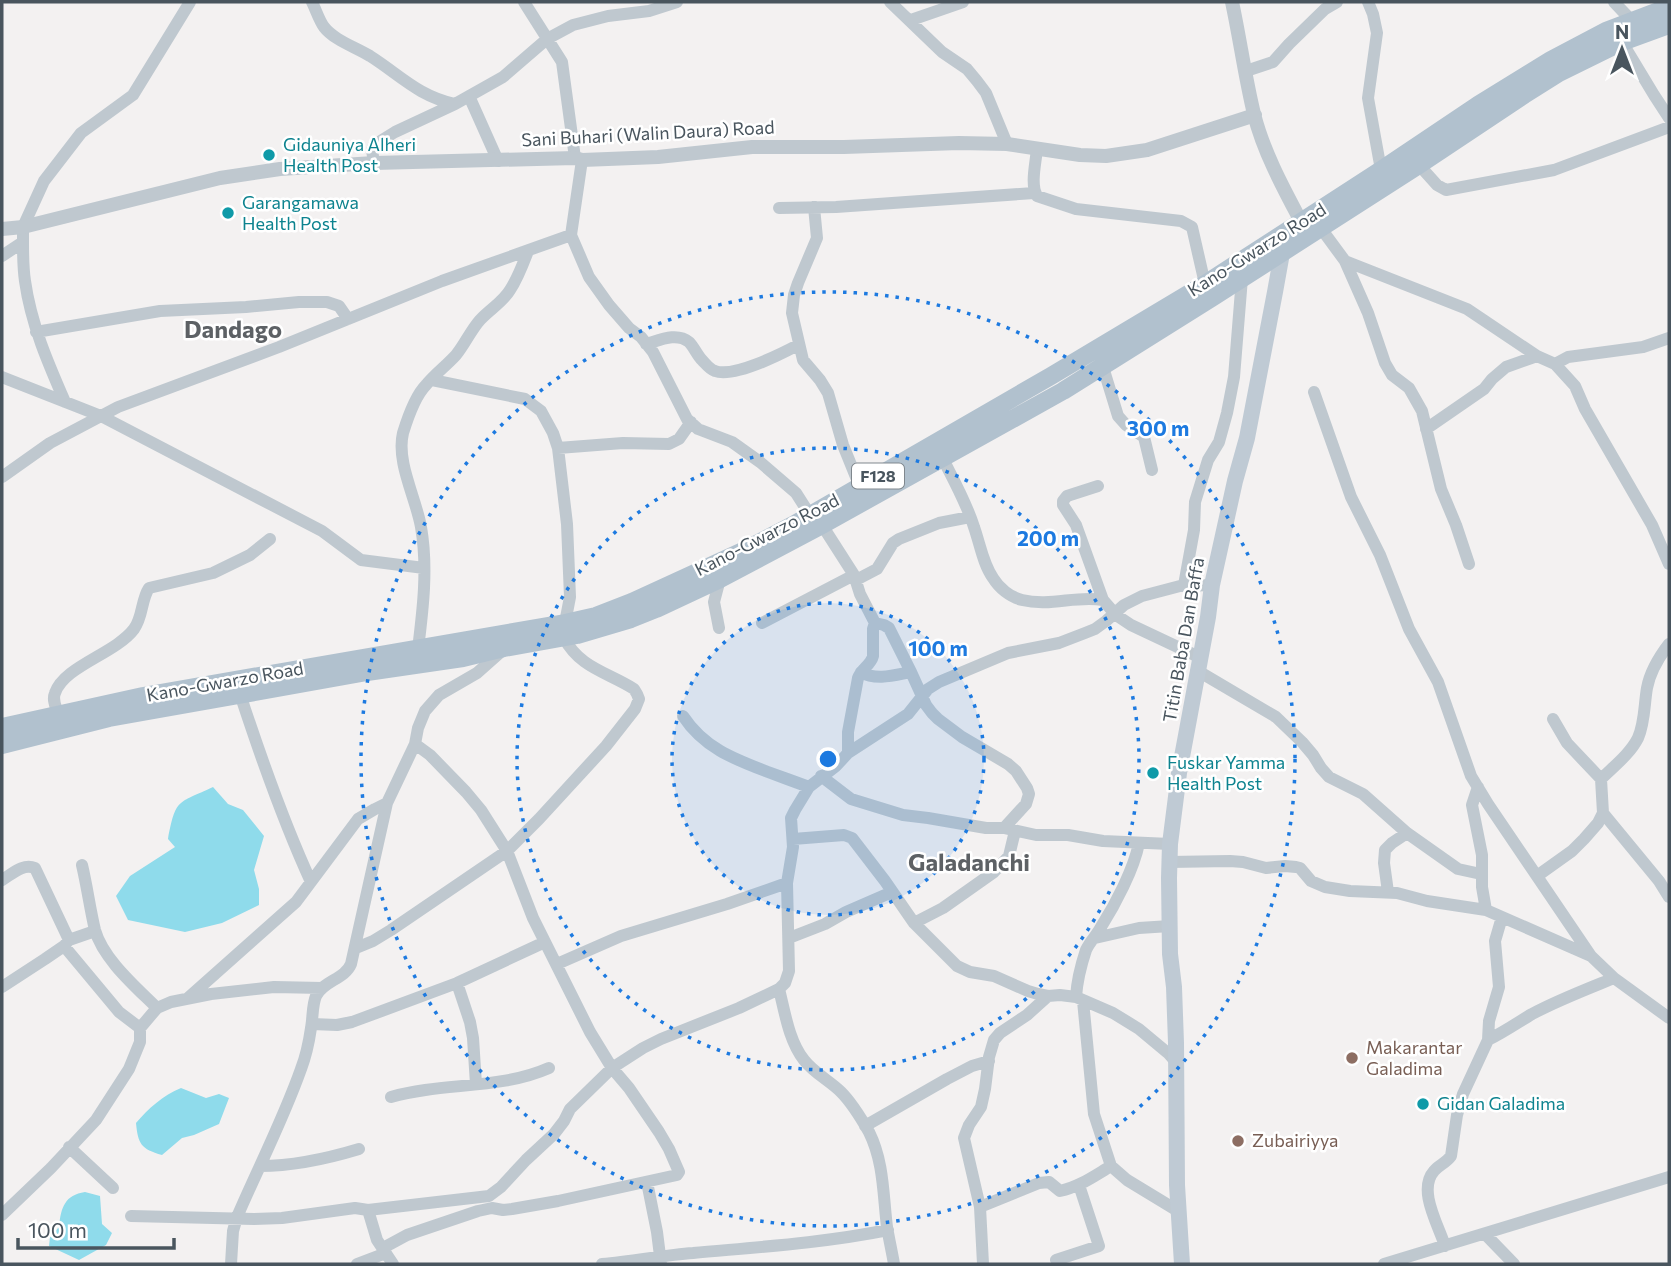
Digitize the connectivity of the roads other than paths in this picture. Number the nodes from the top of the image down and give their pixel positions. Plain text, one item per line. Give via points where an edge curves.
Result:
1 (190, 2) edge
2 (312, 2) edge
3 (524, 2) edge
4 (677, 2) edge
5 (890, 2) edge
6 (964, 2) edge
7 (1232, 2) edge
8 (1337, 2) edge
9 (1368, 2) edge
10 (1614, 2) edge
11 (1669, 8) edge
12 (911, 20) junction
13 (1632, 21) junction
14 (1669, 25) edge
15 (547, 39) junction
16 (1622, 42) junction
17 (1246, 71) junction
18 (469, 96) junction
19 (455, 104) junction
20 (1255, 115) junction
21 (1669, 118) edge
22 (1669, 127) edge
23 (1007, 144) junction
24 (1037, 148) junction
25 (579, 159) junction
26 (499, 161) junction
27 (374, 163) junction
28 (1419, 164) junction
29 (1381, 170) junction
30 (1034, 193) junction
31 (814, 207) junction
32 (779, 208) dead end
33 (23, 226) junction
34 (1310, 228) junction
35 (2, 229) edge
36 (571, 235) junction
37 (23, 242) junction
38 (1279, 245) junction
39 (528, 251) junction
40 (2, 256) edge
41 (1345, 261) junction
42 (1242, 278) junction
43 (1205, 284) junction
44 (348, 319) junction
45 (36, 332) junction
46 (1669, 338) edge
47 (646, 344) junction
48 (798, 345) junction
49 (1537, 356) junction
50 (1555, 364) junction
51 (1103, 367) junction
52 (2, 377) edge
53 (432, 380) junction
54 (1314, 392) dead end
55 (1020, 393) junction
56 (65, 402) junction
57 (1030, 410) junction
58 (102, 416) junction
59 (691, 422) junction
60 (1426, 429) junction
61 (558, 448) junction
62 (943, 459) junction
63 (1152, 470) dead end
64 (2, 476) edge
65 (1098, 486) dead end
66 (860, 487) junction
67 (970, 517) junction
68 (816, 520) junction
69 (270, 539) dead end
70 (1469, 564) dead end
71 (1669, 564) edge
72 (424, 568) junction
73 (855, 578) junction
74 (720, 579) junction
75 (1184, 585) junction
76 (1212, 585) junction
77 (1103, 600) junction
78 (1115, 613) junction
79 (762, 623) dead end
80 (876, 623) junction
81 (719, 628) dead end
82 (565, 630) junction
83 (1669, 644) edge
84 (477, 647) junction
85 (504, 648) junction
86 (418, 649) junction
87 (1199, 665) junction
88 (861, 672) junction
89 (911, 672) junction
90 (240, 694) junction
91 (923, 696) junction
92 (58, 714) junction
93 (683, 716) dead end
94 (1553, 719) dead end
95 (2, 727) edge
96 (2, 744) edge
97 (415, 744) junction
98 (848, 753) junction
99 (821, 776) junction
100 (1601, 779) junction
101 (809, 787) junction
102 (1478, 787) junction
103 (387, 803) junction
104 (1603, 813) junction
105 (1009, 830) junction
106 (1406, 833) junction
107 (793, 839) junction
108 (1139, 843) junction
109 (1170, 844) junction
110 (507, 851) junction
111 (1169, 862) junction
112 (82, 864) dead end
113 (1481, 874) junction
114 (1537, 876) junction
115 (2, 880) edge
116 (311, 882) junction
117 (787, 883) junction
118 (892, 892) junction
119 (1388, 892) junction
120 (1669, 897) edge
121 (1486, 910) junction
122 (1502, 916) junction
123 (914, 923) junction
124 (1170, 926) junction
125 (95, 931) junction
126 (789, 938) junction
127 (1095, 938) junction
128 (545, 942) junction
129 (67, 943) junction
130 (356, 948) junction
131 (1591, 956) junction
132 (557, 964) junction
133 (1614, 978) junction
134 (457, 983) junction
135 (2, 987) edge
136 (322, 988) junction
137 (779, 989) junction
138 (1048, 996) junction
139 (188, 998) junction
140 (1079, 999) junction
141 (157, 1008) junction
142 (1669, 1018) edge
143 (312, 1024) junction
144 (140, 1028) junction
145 (1488, 1040) junction
146 (989, 1061) junction
147 (1176, 1062) junction
148 (549, 1068) dead end
149 (611, 1068) junction
150 (476, 1084) junction
151 (391, 1097) dead end
152 (865, 1126) junction
153 (69, 1147) junction
154 (359, 1149) dead end
155 (260, 1166) junction
156 (1111, 1166) junction
157 (1669, 1177) edge
158 (647, 1182) junction
159 (1080, 1185) junction
160 (113, 1188) dead end
161 (490, 1202) junction
162 (980, 1207) junction
163 (368, 1210) junction
164 (1178, 1211) junction
165 (2, 1215) edge
166 (131, 1216) dead end
167 (237, 1217) junction
168 (888, 1230) junction
169 (1485, 1234) junction
170 (1445, 1246) junction
171 (387, 1255) edge
172 (1056, 1260) dead end
173 (660, 1261) edge
174 (231, 1264) edge
175 (357, 1264) edge
176 (602, 1264) edge
177 (894, 1264) edge
178 (983, 1264) edge
179 (1182, 1264) edge
180 (1384, 1264) edge
181 (1514, 1264) edge

1 - 33 street via 133,95 82,133 44,181
2 - 19 street via 332,35 413,88
3 - 15 street
4 - 15 street via 573,25
5 - 12 street
6 - 12 street
7 - 17 street
8 - 17 street via 1273,62
9 - 29 street via 1377,33 1368,98
10 - 13 street
11 - 13 main road, Kano-Gwarzo Road / F128
12 - 23 street via 978,81
13 - 29 main road, Kano-Gwarzo Road / F128 via 1551,60
14 - 16 main road, Kano-Gwarzo Road / F128
15 - 18 street via 503,77
15 - 25 street via 562,62
16 - 21 street
16 - 28 main road, Kano-Gwarzo Road / F128 via 1559,73
17 - 20 street
18 - 19 street
18 - 26 street
19 - 27 street via 374,145
20 - 24 street, Sani Buhari (Walin Daura) Road via 1147,150 1106,156
20 - 34 street via 1262,138
22 - 28 street via 1554,170 1446,190
23 - 24 street, Sani Buhari (Walin Daura) Road
23 - 25 street, Sani Buhari (Walin Daura) Road via 752,147
24 - 30 street
25 - 26 street, Sani Buhari (Walin Daura) Road
25 - 36 street
26 - 27 street, Sani Buhari (Walin Daura) Road
27 - 33 street, Sani Buhari (Walin Daura) Road via 220,178
28 - 34 main road, Kano-Gwarzo Road / F128
29 - 34 main road, Kano-Gwarzo Road / F128
30 - 31 street
30 - 43 street via 1076,209 1181,221 1192,227
31 - 32 street
31 - 48 street via 817,238 794,295
33 - 35 street, Sani Buhari (Walin Daura) Road
33 - 37 street
34 - 38 main road, Kano-Gwarzo Road / F128
34 - 41 street
36 - 39 street
36 - 47 street via 589,277
37 - 40 street
37 - 45 street via 24,280
38 - 42 main road, Kano-Gwarzo Road / F128
38 - 43 main road, Kano-Gwarzo Road / F128
38 - 76 main road, Titin Baba Dan Baffa via 1247,438
39 - 44 street
39 - 53 street via 510,291
41 - 49 street via 1467,309
41 - 60 street via 1385,363 1417,400
42 - 51 main road, Kano-Gwarzo Road / F128
42 - 75 street via 1234,377 1219,442 1208,460 1195,502
43 - 55 main road, Kano-Gwarzo Road / F128
44 - 45 street via 339,306 299,302 160,311
44 - 58 street
45 - 56 street
46 - 50 street via 1643,347 1568,357
47 - 48 street via 668,337 688,341 717,372 767,361
47 - 59 street
48 - 66 street via 803,360 828,393
49 - 50 street
49 - 60 street via 1506,368
50 - 71 street via 1575,386
51 - 57 main road, Kano-Gwarzo Road / F128
51 - 63 street via 1118,416 1144,437
52 - 56 street
53 - 61 street via 525,399 541,411
53 - 72 street via 416,401 401,446 421,526
54 - 102 street via 1351,497 1409,629 1438,682
55 - 57 main road
55 - 66 main road, Kano-Gwarzo Road / F128
56 - 58 street
57 - 62 main road, Kano-Gwarzo Road / F128
58 - 64 street via 50,443
58 - 72 street via 322,531 361,560
59 - 61 street via 679,439 669,444
59 - 68 street via 732,442 760,463 796,493
60 - 70 street via 1441,489
61 - 82 street via 568,532 570,597
62 - 67 street
62 - 68 main road, Kano-Gwarzo Road / F128
65 - 77 street via 1067,496 1063,505 1076,525
66 - 68 main road, Kano-Gwarzo Road / F128
67 - 73 street via 899,538 877,569
67 - 77 street via 993,579 1015,598 1042,603
68 - 73 street
68 - 74 main road, Kano-Gwarzo Road / F128
68 - 82 main road, Kano-Gwarzo Road / F128
69 - 92 street via 213,573 149,589 130,633 62,681 54,700
72 - 86 street
73 - 79 street
73 - 80 street
74 - 81 street via 714,601
74 - 82 main road, Kano-Gwarzo Road / F128 via 632,620 607,628
75 - 76 street
75 - 78 street via 1142,596
76 - 87 main road, Titin Baba Dan Baffa
77 - 78 street
78 - 87 street
78 - 91 street via 1095,629 1059,643 1008,653 939,682
80 - 88 street via 872,660
80 - 89 street via 889,628
82 - 84 main road, Kano-Gwarzo Road / F128
82 - 85 main road, Kano-Gwarzo Road / F128
82 - 110 street via 568,646 580,660 634,689 638,703 606,746
83 - 100 street via 1651,674 1637,739
84 - 85 main road, Kano-Gwarzo Road / F128
84 - 86 main road, Kano-Gwarzo Road / F128 via 446,642
84 - 90 main road, Kano-Gwarzo Road / F128 via 451,660
85 - 97 street via 477,673 431,703
86 - 92 main road, Kano-Gwarzo Road / F128 via 143,695
87 - 106 street via 1276,717 1303,742 1329,777 1363,794
87 - 109 main road, Titin Baba Dan Baffa
88 - 89 street via 892,676
88 - 98 street via 849,724
89 - 91 street
90 - 96 main road, Kano-Gwarzo Road / F128
90 - 116 street via 290,837
91 - 98 street via 908,715
91 - 105 street via 937,719 1008,764 1022,780 1029,794 1027,804
92 - 95 main road, Kano-Gwarzo Road / F128
93 - 101 street via 707,743 731,758
94 - 100 street via 1567,743
97 - 103 street
97 - 110 street via 467,792
98 - 99 street
99 - 101 street
99 - 105 street via 851,799 903,816
100 - 104 street
101 - 107 street via 791,818
102 - 113 street via 1472,806
102 - 114 street
103 - 116 street via 358,819
103 - 130 street
104 - 114 street via 1572,851
104 - 120 street
105 - 108 street
105 - 123 street via 1009,856 994,872
106 - 113 street via 1458,869
106 - 119 street via 1384,852
107 - 117 street
107 - 118 street via 848,836
108 - 109 street
108 - 127 street
109 - 111 main road, Titin Baba Dan Baffa
110 - 128 street
110 - 130 street via 391,930
111 - 119 street via 1230,861 1266,869 1290,866 1325,887
111 - 124 main road, Titin Baba Dan Baffa
112 - 125 street
113 - 121 street
114 - 131 street
115 - 129 street via 26,866 35,868
116 - 139 street via 286,912
117 - 126 street
117 - 132 street via 621,936
118 - 123 street
118 - 126 street
119 - 121 street
121 - 122 street
122 - 131 street
122 - 145 street via 1495,941 1499,986
123 - 138 street via 962,970 994,976
124 - 127 street
124 - 147 main road, Titin Baba Dan Baffa
125 - 129 street
125 - 141 street via 106,953
126 - 137 street via 789,971
127 - 140 street via 1087,948 1077,983
128 - 132 street
128 - 134 street
129 - 135 street
129 - 144 street via 119,1012
130 - 136 street via 349,969
131 - 133 street
132 - 149 street
133 - 142 street
133 - 145 street via 1552,1004
134 - 143 street via 352,1022
134 - 150 street via 470,1022
136 - 139 street via 274,986
136 - 143 street via 314,1000
137 - 149 street via 662,1039
137 - 152 street via 788,1025 805,1062 842,1093
138 - 140 street
138 - 146 street via 997,1036
139 - 141 street
140 - 147 street via 1139,1029
140 - 156 street via 1094,1114
141 - 144 street
143 - 155 street via 302,1067
144 - 153 street via 130,1069 96,1120
145 - 170 street via 1463,1094 1451,1156 1433,1172 1428,1187
146 - 152 street via 947,1079
146 - 162 street via 981,1107 964,1138
147 - 164 main road, Titin Baba Dan Baffa
148 - 150 street
149 - 158 street via 647,1114 679,1169 677,1175
149 - 161 street
150 - 151 street
152 - 168 street via 881,1164
153 - 160 street
153 - 165 street
154 - 155 street via 295,1164
155 - 167 street
156 - 159 street
156 - 164 street
157 - 169 street
158 - 161 street via 512,1209 503,1210
158 - 173 street
159 - 162 street via 1060,1191 1049,1182 1039,1183
159 - 172 street via 1099,1246
161 - 163 street
161 - 171 street via 407,1235
162 - 178 street
163 - 167 street
163 - 171 street
164 - 179 main road, Titin Baba Dan Baffa
166 - 167 street
167 - 174 street
168 - 173 street via 690,1253
168 - 177 street
169 - 170 street
169 - 181 street
170 - 180 street
171 - 175 street
173 - 176 street

